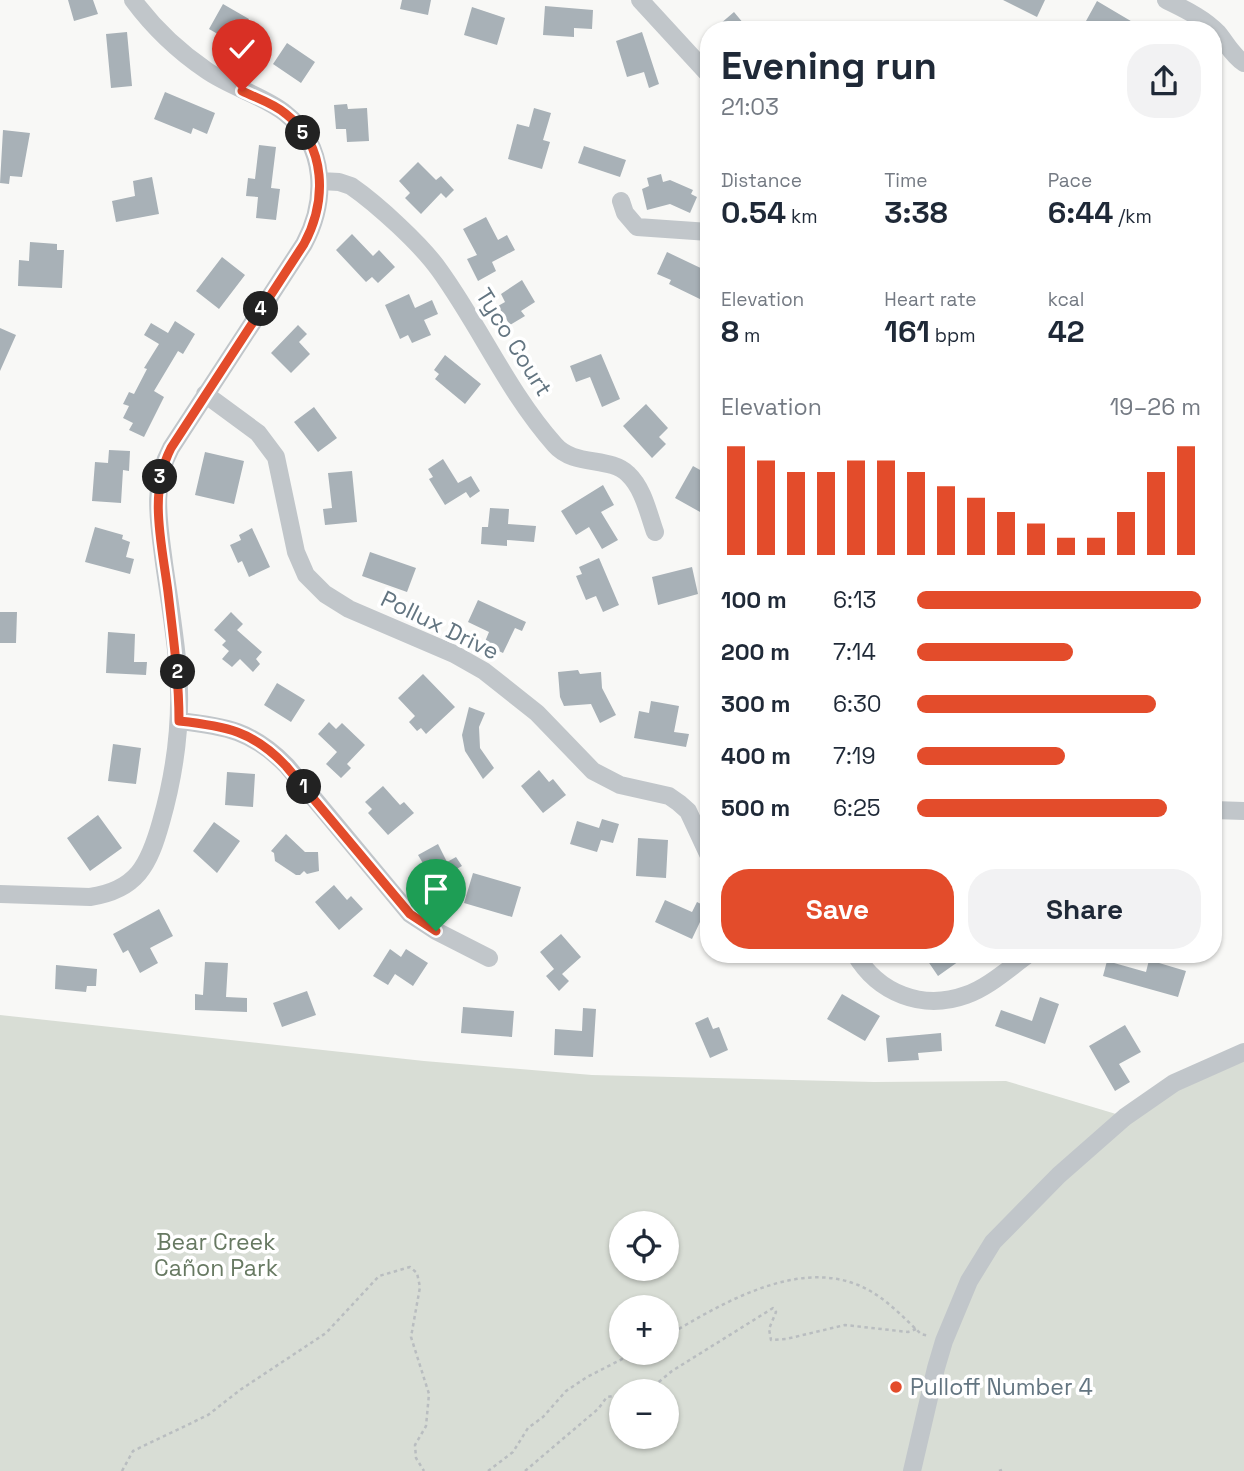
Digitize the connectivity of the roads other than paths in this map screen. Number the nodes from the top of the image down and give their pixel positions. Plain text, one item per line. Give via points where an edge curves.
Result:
1 (133, 0) edge
2 (640, 0) edge
3 (1166, 0) edge
4 (1203, 21) edge
5 (1222, 39) edge
6 (1244, 63) edge
7 (700, 65) edge
8 (320, 181) junction
9 (621, 201) dead end
10 (700, 231) edge
11 (205, 394) junction
12 (654, 532) dead end
13 (179, 721) junction
14 (1222, 810) edge
15 (1244, 811) edge
16 (700, 837) edge
17 (0, 894) edge
18 (489, 958) dead end
19 (861, 963) edge
20 (1016, 963) edge
21 (1244, 1052) edge
22 (912, 1471) edge

1 - 8 street via 160,32 204,69 285,113 306,138
2 - 7 street
3 - 4 street
5 - 6 street
8 - 11 street via 311,230
8 - 12 street, Tyco Court via 339,182 358,191 428,256 461,302 515,407 563,454 625,471 638,486
9 - 10 street via 637,227
11 - 13 street via 165,460 158,486 178,668
11 - 16 street, Pollux Drive via 258,433 276,457 296,552 314,586 349,609 484,671 519,697 583,763 606,779 669,796 679,803
13 - 17 street via 162,817 146,865 136,877 116,891 90,897
13 - 18 street via 223,726 266,747 410,914
14 - 15 street
19 - 20 street via 893,992 939,1001 967,995
21 - 22 street via 1174,1083 1125,1117 993,1242 969,1281 944,1341

